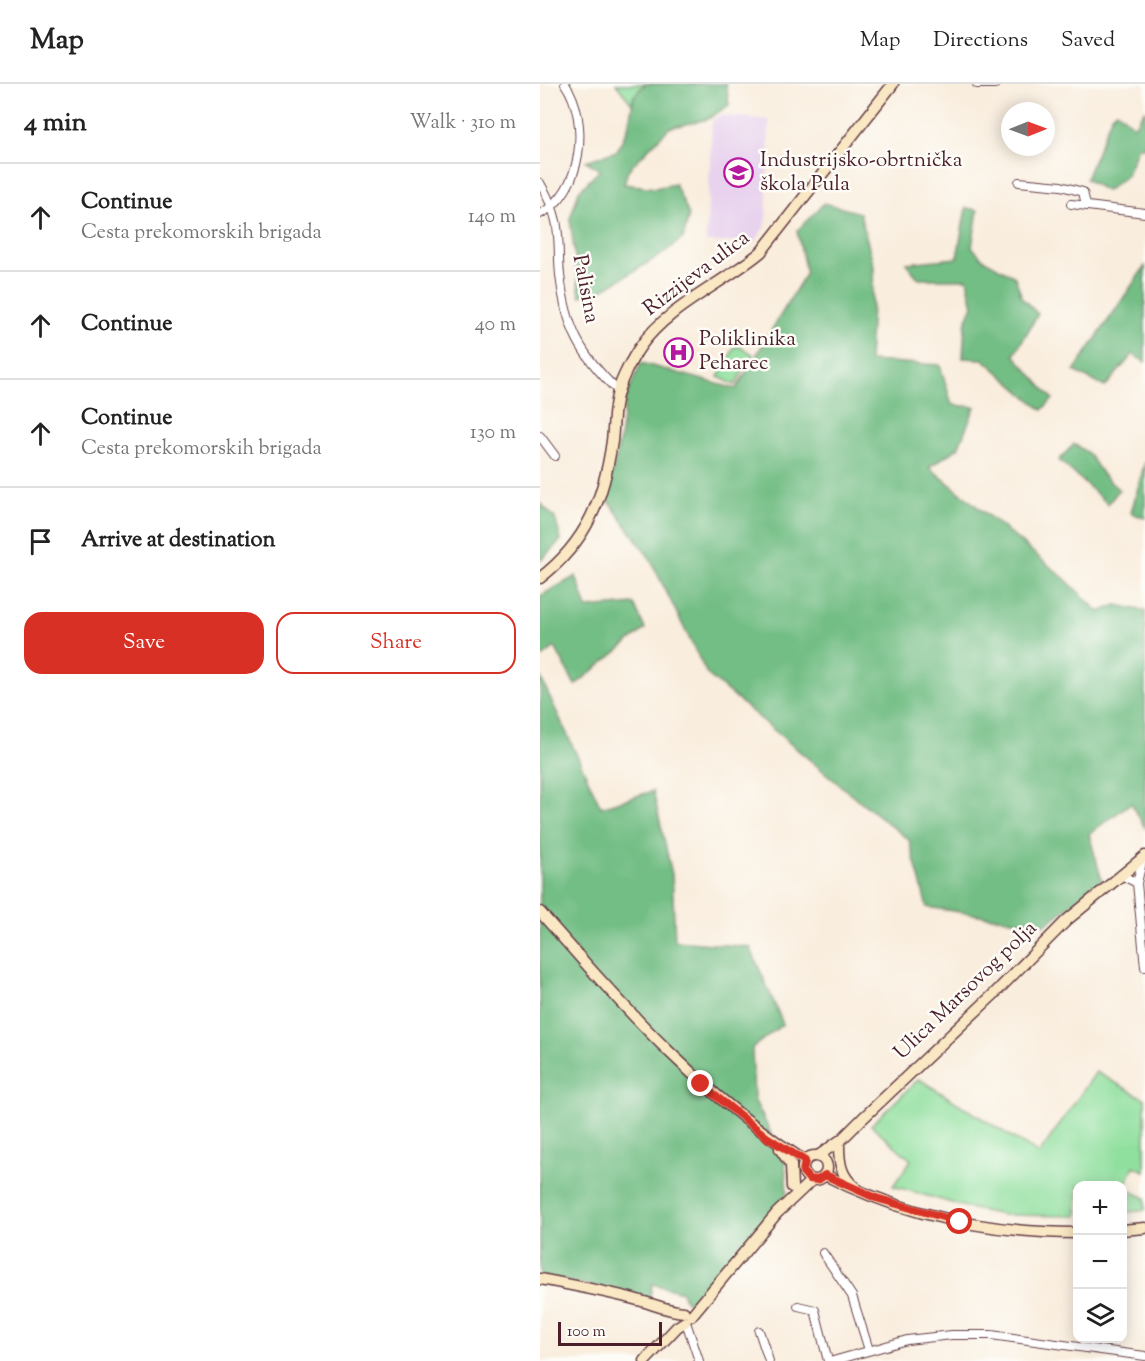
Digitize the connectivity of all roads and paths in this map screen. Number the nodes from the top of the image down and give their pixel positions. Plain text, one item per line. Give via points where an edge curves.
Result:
1 (565, 84) edge
2 (893, 84) edge
3 (977, 84) edge
4 (995, 84) edge
5 (1019, 182) dead end
6 (540, 183) edge
7 (1071, 204) dead end
8 (1086, 205) junction
9 (552, 206) junction
10 (1145, 213) edge
11 (540, 214) edge
12 (618, 391) junction
13 (540, 436) edge
14 (555, 456) dead end
15 (540, 578) edge
16 (1144, 857) edge
17 (1121, 875) junction
18 (1137, 884) junction
19 (540, 912) edge
20 (1145, 967) edge
21 (774, 1142) junction
22 (841, 1143) junction
23 (818, 1156) junction
24 (826, 1169) junction
25 (806, 1171) junction
26 (792, 1187) junction
27 (860, 1192) junction
28 (777, 1213) junction
29 (1145, 1228) edge
30 (1127, 1230) edge
31 (1073, 1233) edge
32 (823, 1253) dead end
33 (540, 1279) edge
34 (798, 1306) dead end
35 (685, 1318) junction
36 (759, 1331) dead end
37 (869, 1350) junction
38 (1145, 1356) edge
39 (1118, 1357) edge
40 (645, 1361) edge
41 (699, 1361) edge
42 (768, 1361) edge
43 (828, 1361) edge
44 (833, 1361) edge

1 - 9 street via 578,117 578,154 566,189
2 - 12 main road, Rizzijeva ulica via 761,252 652,331
3 - 4 street
5 - 8 street via 1083,192
6 - 9 street, Palisina
7 - 8 street
8 - 10 street
9 - 11 street
9 - 12 street, Palisina via 571,327 585,355
12 - 15 main road, Rizzijeva ulica via 609,455 592,517 569,553
13 - 14 street
16 - 17 main road, Ulica Marsovog polja
16 - 18 street, Ulica Marsovog polja
17 - 18 street
17 - 22 main road, Ulica Marsovog polja via 1067,920 861,1119
18 - 20 street, Ulica Marsovog polja
19 - 21 main road via 660,1045 721,1101
21 - 25 main road
21 - 26 main road via 791,1165
22 - 23 main road, Ulica Marsovog polja
22 - 24 main road, Ulica Marsovog polja
22 - 27 main road via 841,1170
23 - 24 main road
23 - 25 main road, Ulica Marsovog polja via 810,1156
24 - 25 main road via 820,1179
24 - 27 main road
25 - 26 main road
25 - 28 main road
26 - 28 main road
27 - 31 main road via 933,1216 978,1225
28 - 35 main road
29 - 30 main road
32 - 37 street via 852,1296
33 - 35 main road via 637,1300
34 - 43 street via 815,1310
35 - 40 main road
35 - 41 street
36 - 42 street
37 - 39 street via 907,1340 973,1334
37 - 44 street
38 - 39 street

